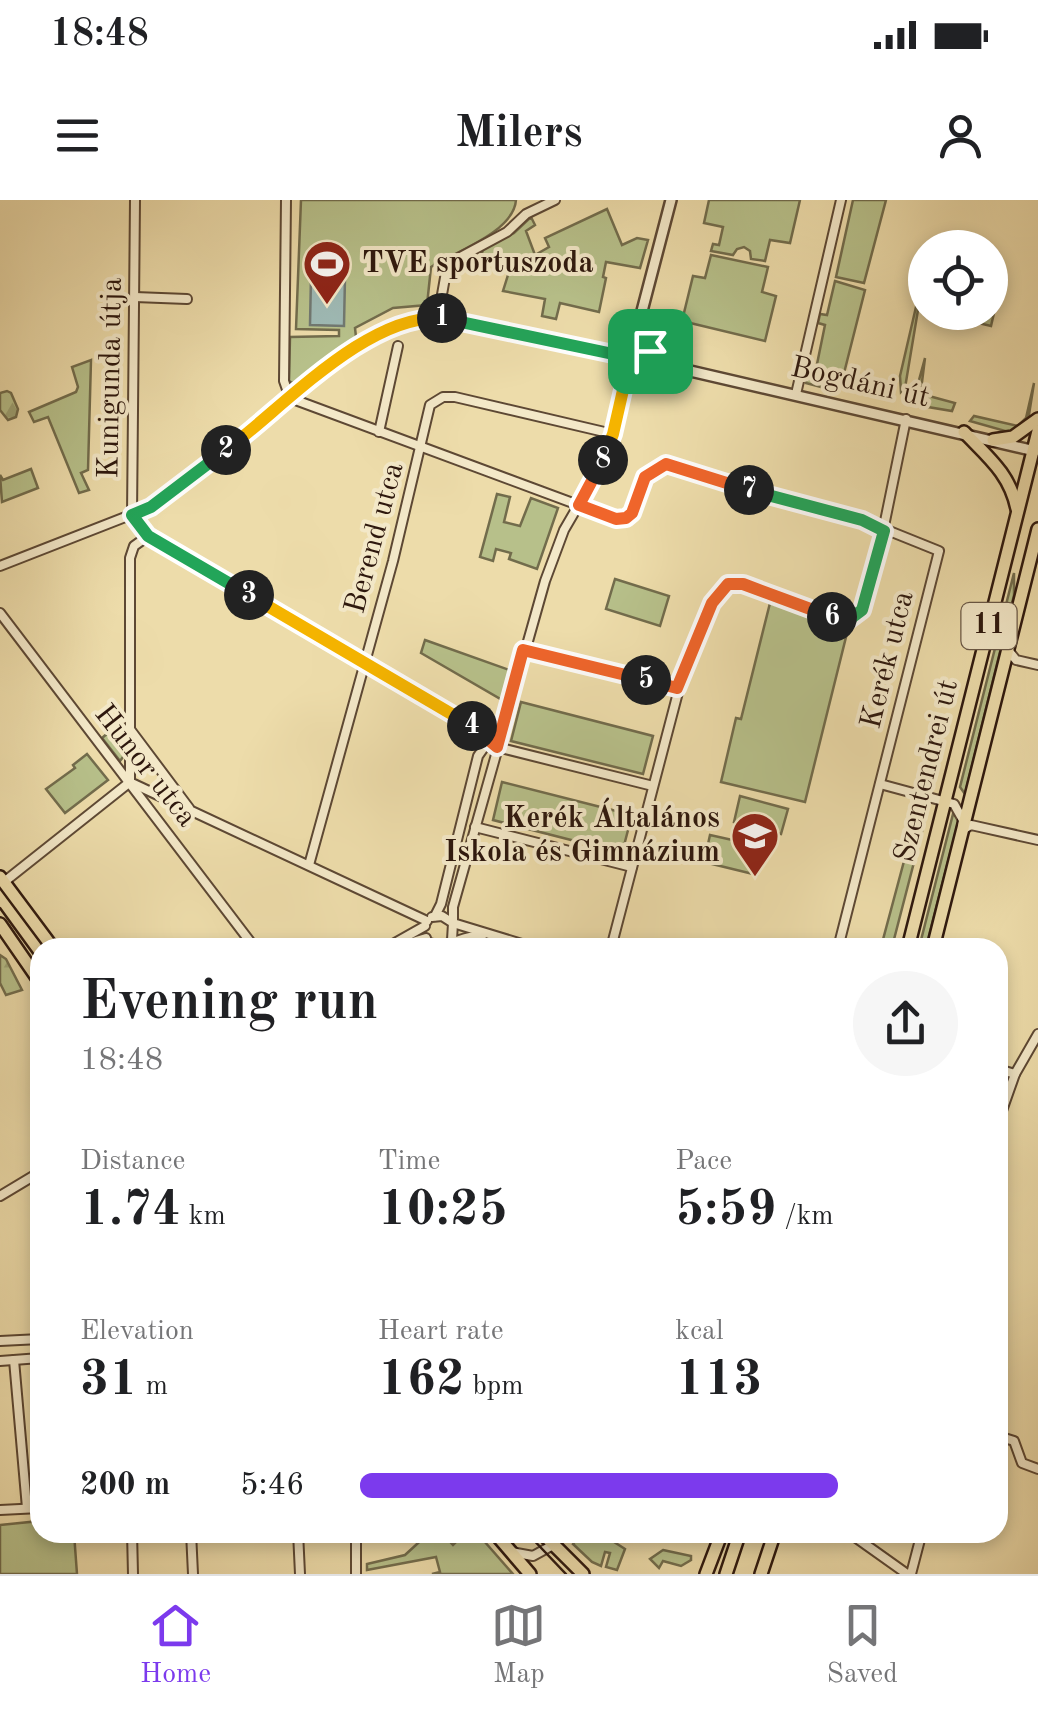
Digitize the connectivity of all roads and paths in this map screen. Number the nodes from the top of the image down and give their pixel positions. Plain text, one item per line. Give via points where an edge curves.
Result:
1 (135, 200) edge
2 (286, 200) edge
3 (528, 200) edge
4 (555, 200) edge
5 (671, 200) edge
6 (840, 200) edge
7 (526, 214) junction
8 (135, 297) junction
9 (186, 299) dead end
10 (438, 317) junction
11 (639, 320) junction
12 (398, 346) dead end
13 (630, 357) junction
14 (670, 366) junction
15 (796, 394) junction
16 (290, 398) junction
17 (906, 419) junction
18 (1038, 419) edge
19 (1038, 431) edge
20 (380, 432) junction
21 (964, 432) junction
22 (613, 434) junction
23 (994, 440) junction
24 (422, 448) junction
25 (1036, 451) edge
26 (579, 505) junction
27 (1017, 513) junction
28 (132, 515) junction
29 (1038, 529) edge
30 (884, 531) junction
31 (148, 536) junction
32 (0, 566) edge
33 (0, 613) edge
34 (1008, 644) junction
35 (523, 650) junction
36 (363, 662) junction
37 (1038, 665) edge
38 (677, 688) junction
39 (502, 727) junction
40 (129, 728) junction
41 (489, 739) junction
42 (497, 747) junction
43 (130, 782) junction
44 (880, 784) junction
45 (652, 786) junction
46 (945, 801) junction
47 (191, 811) junction
48 (475, 828) junction
49 (962, 830) junction
50 (1038, 840) edge
51 (309, 864) junction
52 (632, 867) junction
53 (1, 881) edge
54 (429, 921) junction
55 (0, 924) edge
56 (453, 924) junction
57 (494, 937) junction
58 (46, 938) edge
59 (247, 938) edge
60 (404, 938) edge
61 (428, 938) edge
62 (451, 938) edge
63 (465, 938) edge
64 (498, 938) edge
65 (614, 938) edge
66 (841, 938) edge
67 (911, 938) edge
68 (935, 938) edge
69 (30, 968) edge
70 (1038, 1034) edge
71 (1008, 1072) edge
72 (1015, 1074) junction
73 (1008, 1094) edge
74 (30, 1178) edge
75 (0, 1196) edge
76 (30, 1340) edge
77 (0, 1342) edge
78 (30, 1359) edge
79 (14, 1360) junction
80 (0, 1361) edge
81 (1008, 1439) edge
82 (1038, 1470) edge
83 (27, 1508) joint
84 (0, 1510) edge
85 (132, 1543) edge
86 (192, 1543) edge
87 (299, 1543) edge
88 (356, 1543) edge
89 (503, 1543) edge
90 (718, 1543) edge
91 (736, 1543) edge
92 (771, 1543) edge
93 (864, 1543) edge
94 (919, 1543) edge
95 (553, 1545) joint
96 (511, 1552) junction
97 (133, 1574) edge
98 (193, 1574) edge
99 (300, 1574) edge
100 (356, 1574) edge
101 (530, 1574) edge
102 (583, 1574) edge
103 (706, 1574) edge
104 (726, 1574) edge
105 (761, 1574) edge
106 (909, 1574) edge

1 - 8 street, Kunigunda útja
2 - 16 street via 284,381
3 - 7 street
4 - 7 street
5 - 11 street
6 - 15 street
7 - 10 street via 453,261
8 - 9 street
8 - 28 street, Kunigunda útja
10 - 13 street, Bogdáni út
10 - 16 street via 374,334
11 - 13 street
11 - 14 street via 645,346
12 - 20 street
13 - 14 street, Bogdáni út
13 - 22 street
14 - 15 street, Bogdáni út
15 - 17 street, Bogdáni út
16 - 20 street
16 - 28 street
17 - 21 street, Bogdáni út
17 - 30 street
18 - 23 main road via 1014,438
19 - 25 main road, Szentendrei út / 11
20 - 24 street
21 - 23 street, Bogdáni út
21 - 27 main road via 1009,481
22 - 24 street, Berend utca via 443,397 426,414
22 - 26 street
23 - 25 street, Bogdáni út
24 - 26 street
24 - 36 street, Berend utca
25 - 27 main road, Szentendrei út / 11
26 - 30 street via 626,518 645,477 666,464
26 - 35 street
27 - 46 main road, Szentendrei út / 11
28 - 31 street, Kunigunda útja
28 - 32 street
29 - 34 main road, Szentendrei út / 11
30 - 38 street via 862,610 846,622 728,584 712,603
30 - 44 street, Kerék utca via 938,550
31 - 36 street
31 - 40 street via 130,558
33 - 43 street, Hunor utca
34 - 37 street via 1012,658
34 - 49 main road, Szentendrei út / 11
35 - 38 street
35 - 39 street
36 - 41 street
36 - 51 street, Berend utca
38 - 45 street
39 - 41 street
39 - 42 street
40 - 43 street
40 - 47 street
41 - 42 street
41 - 54 street via 478,756 441,904
42 - 45 street
42 - 48 street
43 - 47 street
43 - 53 street
43 - 59 street, Hunor utca
44 - 46 street
44 - 66 street, Kerék utca
45 - 52 street
46 - 49 street via 959,810
46 - 67 main road, Szentendrei út / 11
47 - 51 street
48 - 52 street
48 - 56 street
49 - 50 street via 970,825
49 - 68 main road, Szentendrei út / 11
51 - 54 street
52 - 65 street
53 - 58 main road
54 - 56 street via 448,918
54 - 60 street
54 - 61 street
55 - 69 main road
56 - 57 street
56 - 62 street
57 - 63 street
57 - 64 street
70 - 72 street
71 - 72 street
72 - 73 street
74 - 75 street
76 - 77 street
78 - 79 street
79 - 80 street
79 - 83 street
81 - 82 street via 1022,1462
83 - 84 street
85 - 97 street
86 - 98 street
87 - 99 street
88 - 100 street
89 - 96 main road
90 - 103 main road
91 - 104 main road
92 - 105 main road
93 - 106 street
94 - 106 street
95 - 96 street via 533,1556
95 - 102 main road
96 - 101 main road

